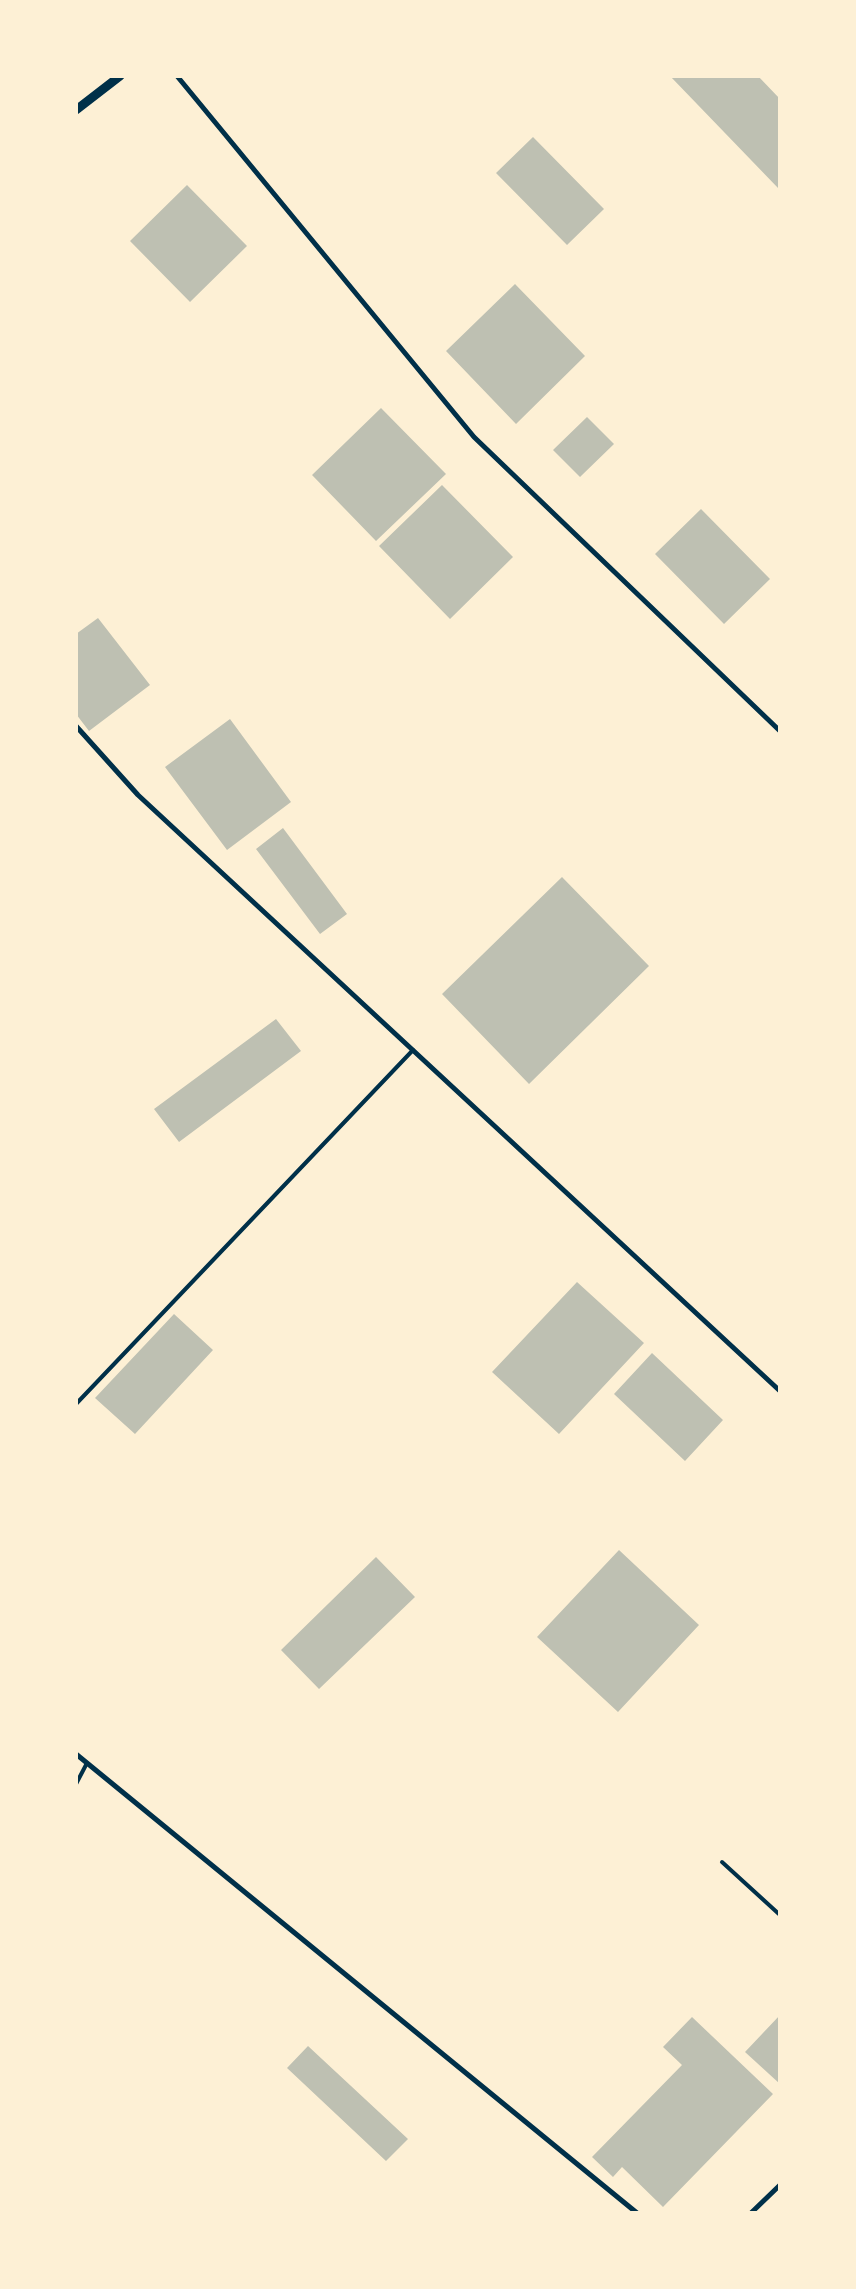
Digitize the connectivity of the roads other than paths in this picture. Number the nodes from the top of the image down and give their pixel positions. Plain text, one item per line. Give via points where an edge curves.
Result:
1 (120, 76) edge
2 (177, 76) edge
3 (76, 110) edge
4 (76, 726) edge
5 (780, 731) edge
6 (413, 1050) junction
7 (780, 1391) edge
8 (76, 1404) edge
9 (76, 1754) edge
10 (88, 1763) junction
11 (76, 1784) edge
12 (722, 1862) dead end
13 (780, 1916) edge
14 (780, 2185) edge
15 (637, 2213) edge
16 (751, 2213) edge

1 - 3 street
2 - 5 street via 474,437
4 - 6 street via 138,795
6 - 7 street
6 - 8 lane
9 - 10 street
10 - 11 lane
10 - 15 street
12 - 13 lane
14 - 16 street

